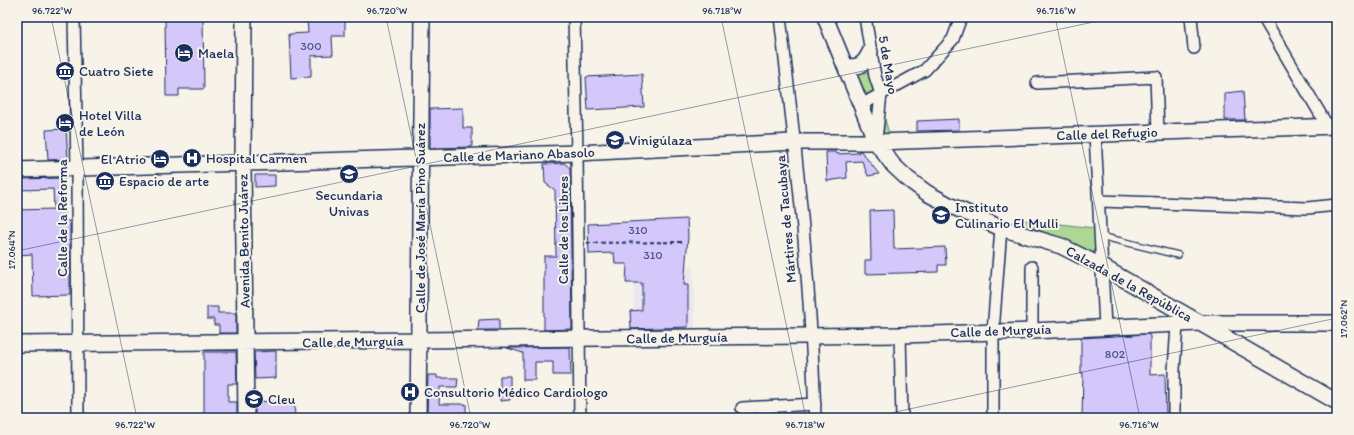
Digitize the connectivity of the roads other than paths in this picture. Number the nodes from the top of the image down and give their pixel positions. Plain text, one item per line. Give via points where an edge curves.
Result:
1 (74, 17) edge
2 (244, 17) edge
3 (422, 17) edge
4 (574, 17) edge
5 (780, 17) edge
6 (826, 17) edge
7 (865, 17) edge
8 (962, 17) edge
9 (1191, 17) edge
10 (1263, 17) edge
11 (1194, 48) dead end
12 (870, 52) junction
13 (846, 66) junction
14 (1037, 84) dead end
15 (881, 94) junction
16 (862, 105) junction
17 (1332, 127) edge
18 (1158, 132) junction
19 (1095, 134) junction
20 (794, 142) junction
21 (876, 142) junction
22 (577, 153) junction
23 (421, 158) junction
24 (243, 163) junction
25 (77, 169) junction
26 (17, 170) edge
27 (1099, 201) junction
28 (1337, 205) edge
29 (1001, 228) junction
30 (1100, 236) junction
31 (1178, 255) dead end
32 (1102, 266) junction
33 (1032, 267) dead end
34 (1199, 323) junction
35 (1337, 323) edge
36 (1177, 325) junction
37 (1105, 327) junction
38 (1032, 331) junction
39 (993, 332) junction
40 (900, 335) junction
41 (813, 336) junction
42 (579, 340) junction
43 (420, 341) junction
44 (77, 343) junction
45 (246, 343) junction
46 (17, 344) edge
47 (1337, 402) edge
48 (815, 404) junction
49 (742, 408) dead end
50 (78, 418) edge
51 (246, 418) edge
52 (418, 418) edge
53 (580, 418) edge
54 (816, 418) edge
55 (902, 418) edge
56 (993, 418) edge
57 (1174, 418) edge

1 - 25 street, Calle de la Reforma
2 - 24 street, Avenida Benito Juárez
3 - 23 street, Calle de José María Pino Suárez
4 - 22 street, Calle de los Libres
5 - 20 street, Mártires de Tacubaya
6 - 13 street, Calzada de la República
7 - 12 street, 5 de Mayo
8 - 15 street via 953,39 925,70
9 - 11 street
10 - 17 street
12 - 13 street via 861,65 854,68
12 - 15 street, 5 de Mayo
13 - 16 street, Calzada de la República
14 - 18 street via 1156,77
15 - 16 street
15 - 21 street, 5 de Mayo
16 - 21 street, Calzada de la República
17 - 18 street, Calle del Refugio
18 - 19 street, Calle del Refugio
19 - 21 street, Calle del Refugio
19 - 27 street
20 - 21 street, Calle de Mariano Abasolo
20 - 22 street, Calle de Mariano Abasolo
20 - 41 street, Mártires de Tacubaya
21 - 29 street, Calzada de la República via 892,165 927,193
22 - 23 street, Calle de Mariano Abasolo
22 - 42 street, Calle de los Libres
23 - 24 street, Calle de Mariano Abasolo
23 - 43 street, Calle de José María Pino Suárez
24 - 25 street, Calle de Mariano Abasolo
24 - 45 street, Avenida Benito Juárez
25 - 26 street, Calle de Mariano Abasolo
25 - 44 street, Calle de la Reforma
27 - 28 street via 1307,208
27 - 30 street
29 - 32 street, Calzada de la República via 1061,246
29 - 39 street
30 - 31 lane
30 - 32 street
32 - 34 street, Calzada de la República
32 - 37 street
33 - 38 street
34 - 35 street, Calle de Murguía
34 - 36 street, Calle de Murguía
34 - 47 street, Calzada de la República
36 - 37 street, Calle de Murguía
36 - 57 street
37 - 38 street, Calle de Murguía
38 - 39 street, Calle de Murguía
39 - 40 street, Calle de Murguía
39 - 56 street
40 - 41 street, Calle de Murguía
40 - 55 street
41 - 42 street, Calle de Murguía
41 - 48 street, Mártires de Tacubaya
42 - 43 street, Calle de Murguía
42 - 53 street, Calle de los Libres
43 - 45 street, Calle de Murguía
43 - 52 street, Calle de José María Pino Suárez
44 - 45 street, Calle de Murguía
44 - 46 street, Calle de Murguía
44 - 50 street, Calle de la Reforma
45 - 51 street, Avenida Benito Juárez
48 - 49 street
48 - 54 street, Mártires de Tacubaya

